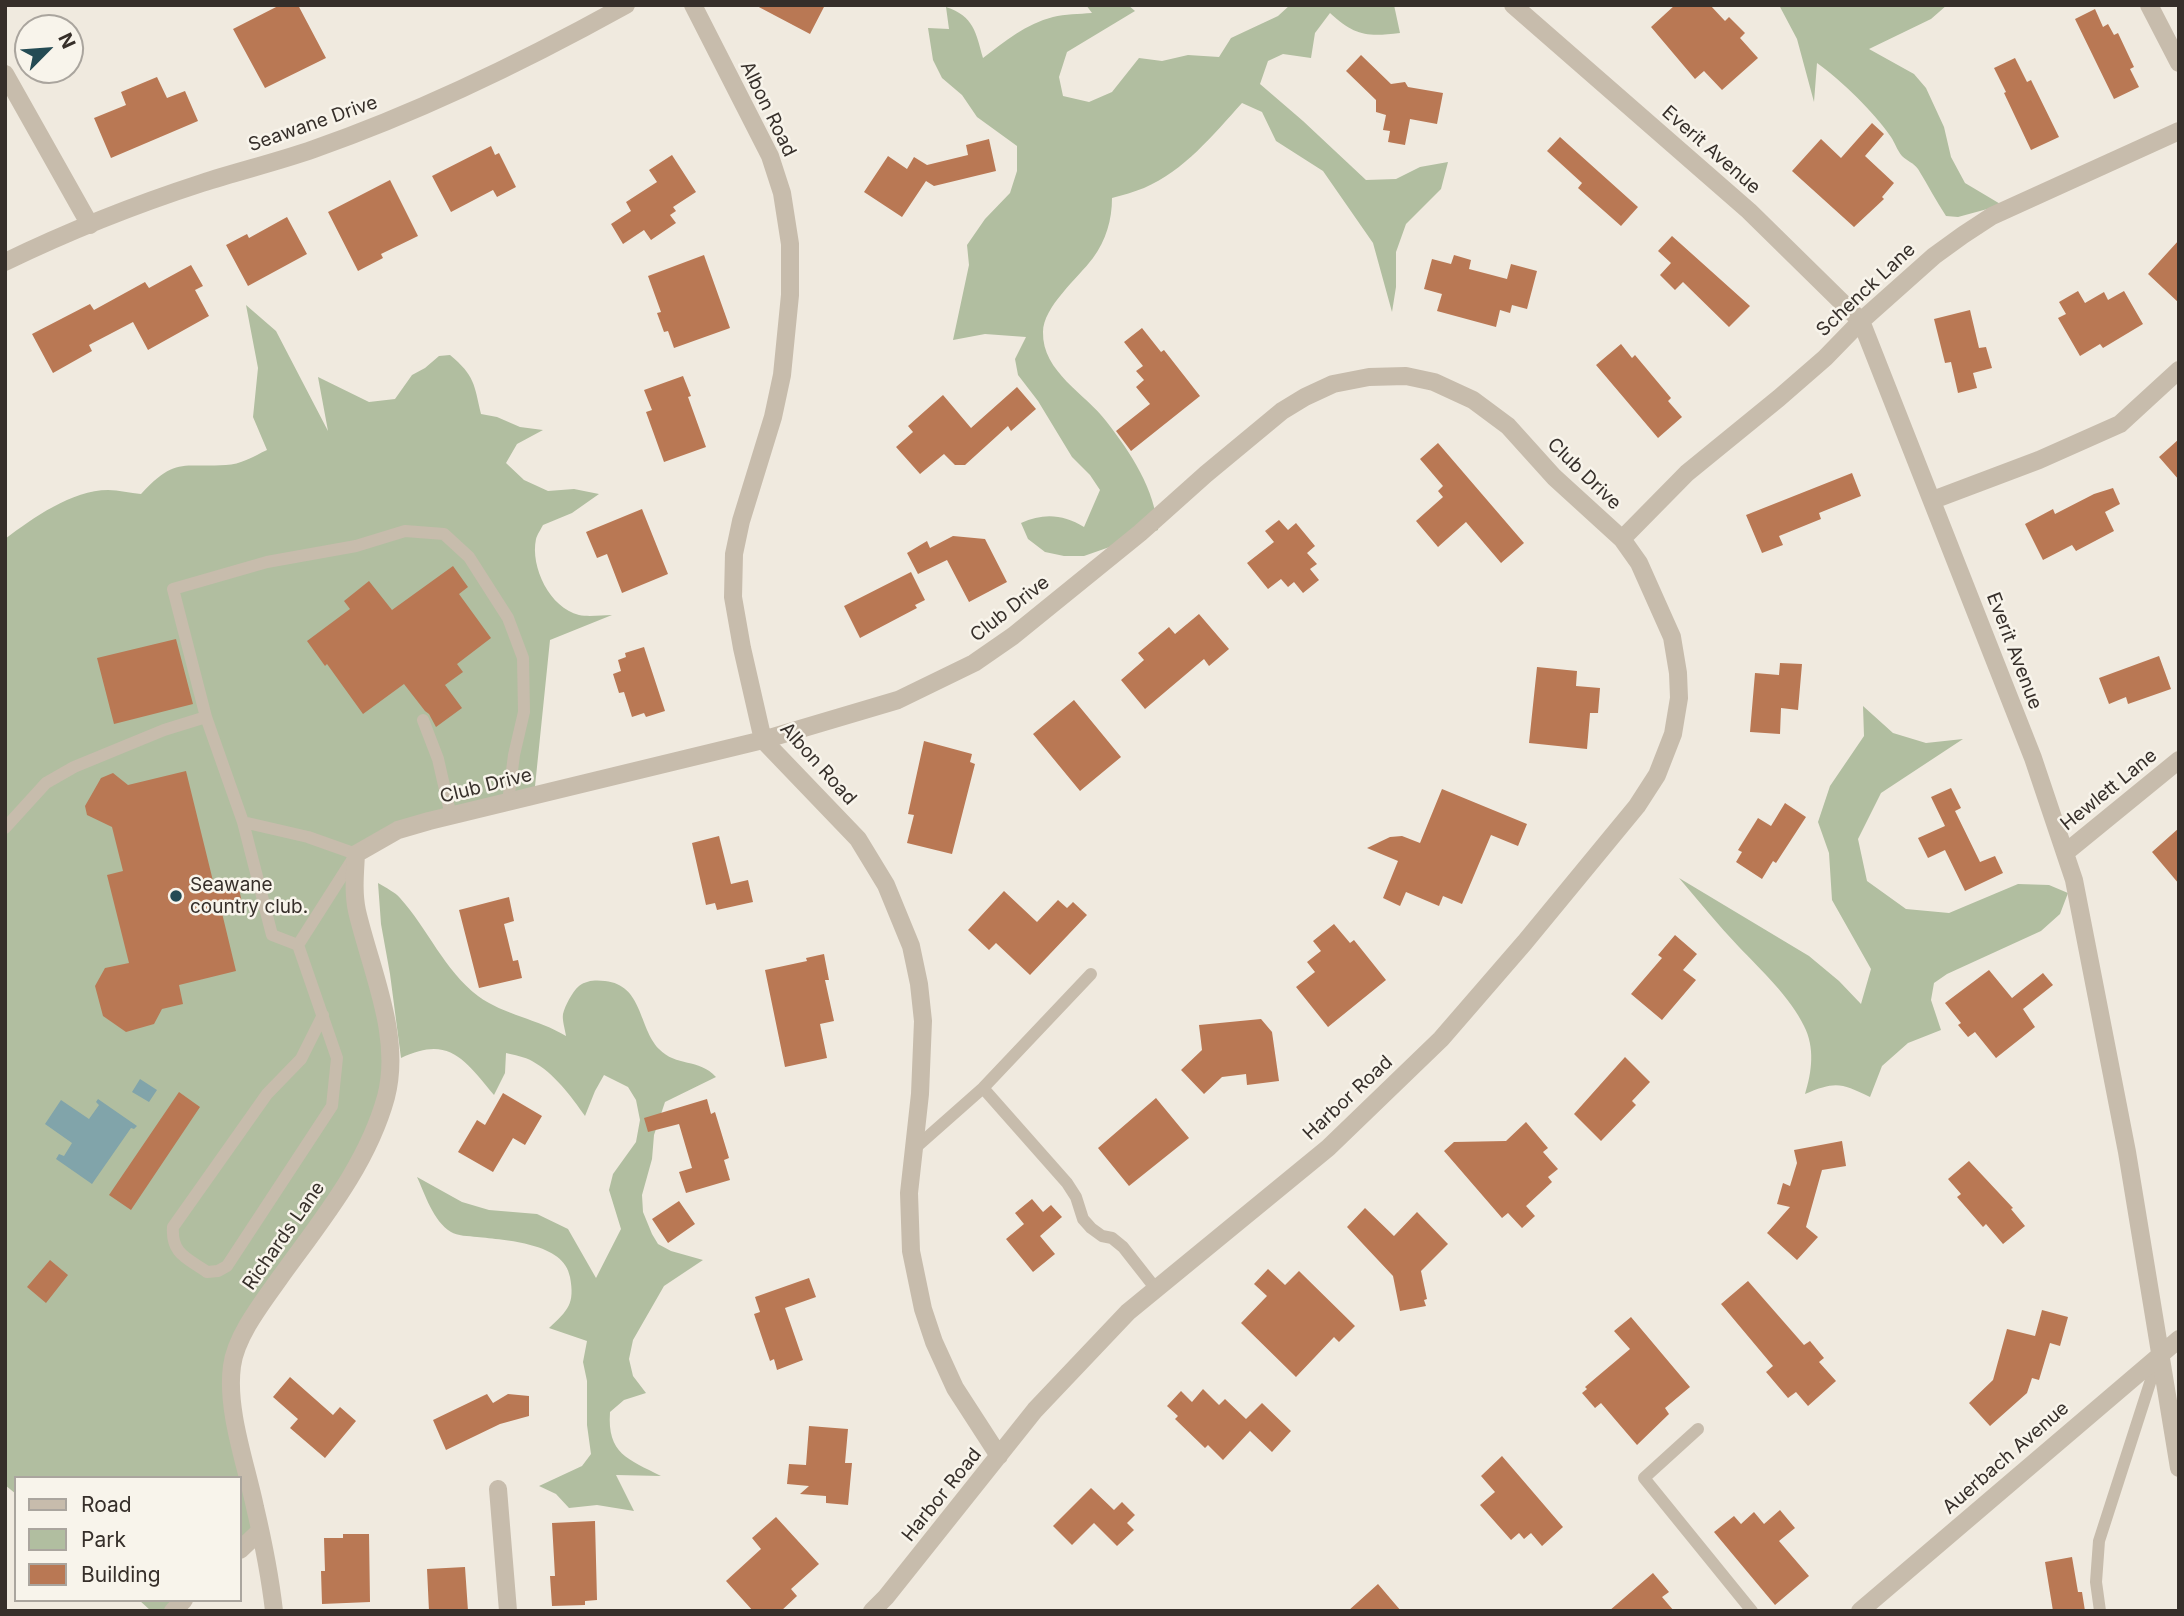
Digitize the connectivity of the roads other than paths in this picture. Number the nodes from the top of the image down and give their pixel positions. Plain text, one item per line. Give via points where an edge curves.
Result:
1 (626, 5) edge
2 (693, 5) edge
3 (1513, 5) edge
4 (2149, 5) edge
5 (2179, 63) edge
6 (5, 74) edge
7 (2179, 131) edge
8 (90, 225) junction
9 (5, 262) edge
10 (1860, 321) junction
11 (2179, 370) edge
12 (1933, 500) junction
13 (1622, 539) junction
14 (206, 717) junction
15 (423, 720) dead end
16 (763, 740) junction
17 (2179, 760) edge
18 (508, 802) junction
19 (451, 816) junction
20 (243, 822) junction
21 (5, 828) edge
22 (2066, 853) junction
23 (356, 854) junction
24 (298, 945) junction
25 (1091, 974) dead end
26 (323, 1015) junction
27 (983, 1088) junction
28 (914, 1149) junction
29 (1156, 1289) junction
30 (2179, 1339) edge
31 (2159, 1354) junction
32 (1698, 1429) dead end
33 (999, 1456) junction
34 (2179, 1468) edge
35 (498, 1489) dead end
36 (260, 1531) junction
37 (242, 1548) edge
38 (274, 1611) edge
39 (508, 1611) edge
40 (872, 1611) edge
41 (1752, 1611) edge
42 (1860, 1611) edge
43 (2101, 1611) edge

1 - 8 street, Seawane Drive via 427,106 311,150 115,212
2 - 16 street, Albon Road via 770,156 782,193 790,244 782,375 734,554 733,597
3 - 10 street, Everit Avenue via 1749,211
4 - 5 street
6 - 8 street
7 - 10 street, Schenck Lane via 1992,216 1934,256
8 - 9 street, Seawane Drive
10 - 12 street, Everit Avenue
10 - 13 street, Schenck Lane via 1825,358 1687,473
11 - 12 street via 2120,424
12 - 22 street, Everit Avenue
13 - 16 street, Club Drive via 1508,426 1473,400 1434,382 1406,376 1333,384 1283,411 1140,533 974,663 898,700
13 - 29 street, Harbor Road via 1639,563 1672,637 1678,673 1673,734 1657,775 1637,806 1441,1040 1328,1148
14 - 18 lane via 173,589 405,531 444,534 469,557 508,618 523,658 524,712
14 - 20 lane
14 - 21 lane via 164,730 55,778
15 - 19 lane via 438,758
16 - 18 street, Club Drive
16 - 28 street, Albon Road via 858,839 886,885 911,946 923,1021
17 - 22 street, Hewlett Lane
18 - 19 street, Club Drive
19 - 23 street, Club Drive via 398,830
20 - 23 lane via 308,836
20 - 24 lane via 272,935
22 - 31 street, Everit Avenue via 2124,1139
23 - 24 lane
23 - 36 street, Richards Lane via 357,911 388,1032 389,1079 368,1147 248,1323 232,1366 233,1408
24 - 26 lane
25 - 27 lane
26 - 26 lane via 301,1059 267,1094 173,1227 175,1249 207,1272 227,1266 332,1106 337,1058
27 - 28 lane
27 - 29 lane via 1067,1183 1083,1219 1123,1247
28 - 33 street, Albon Road via 909,1193 911,1251 923,1309 955,1388
29 - 33 street, Harbor Road via 1128,1312 1035,1410
30 - 31 street, Auerbach Avenue
31 - 34 street, Everit Avenue
31 - 42 street, Auerbach Avenue
31 - 43 lane via 2099,1541 2096,1582
32 - 41 lane via 1644,1478
33 - 40 street, Harbor Road
35 - 39 street
36 - 37 street
36 - 38 street, Richards Lane

